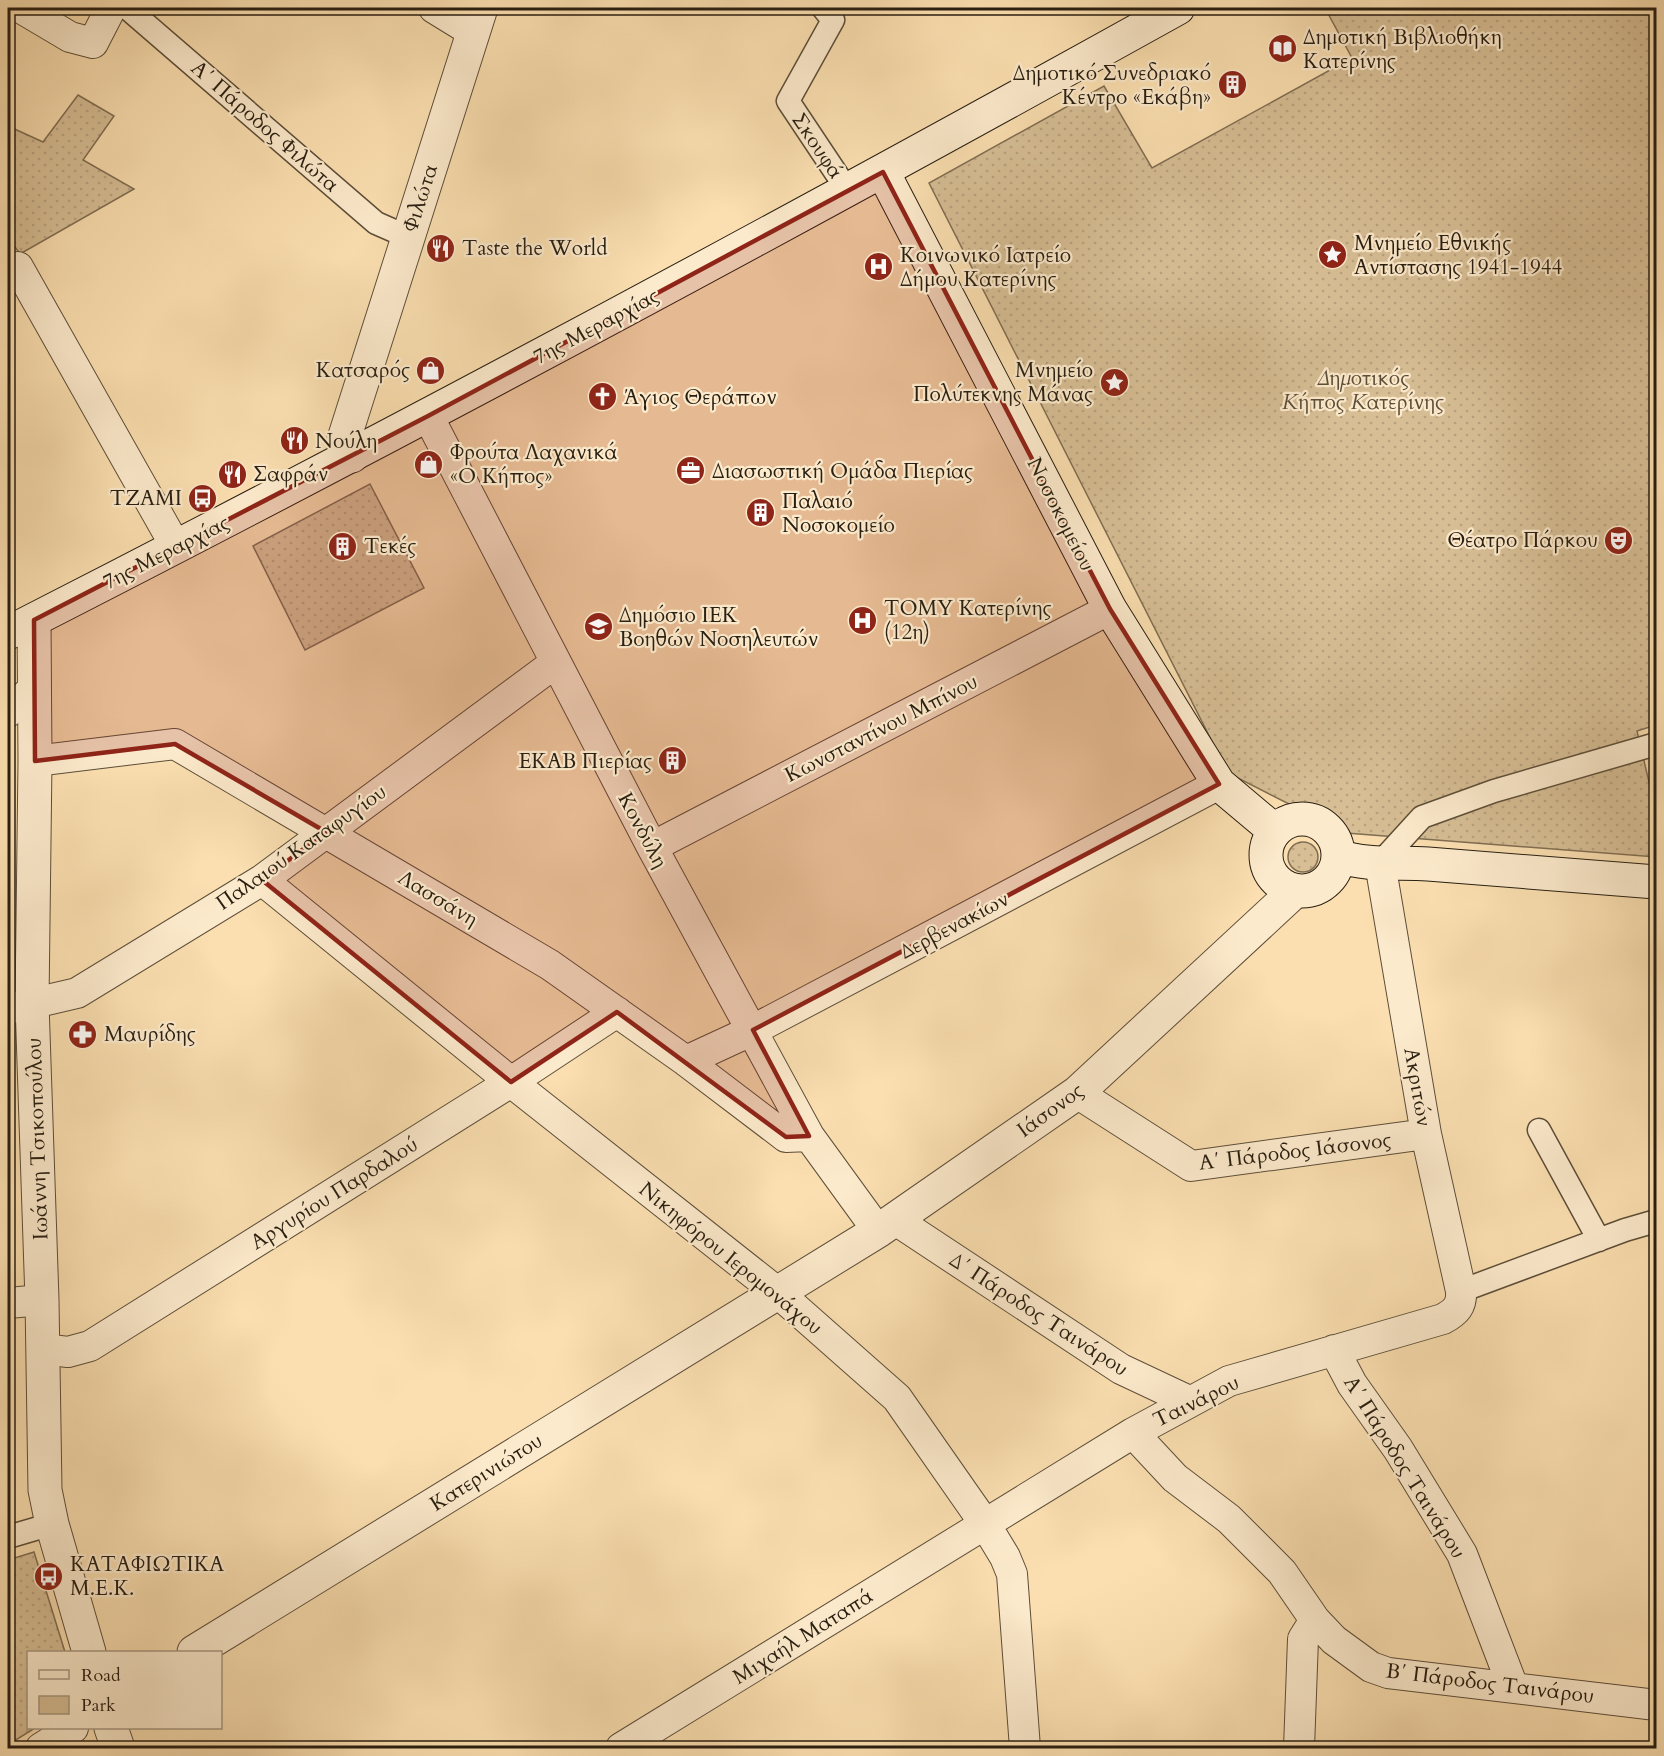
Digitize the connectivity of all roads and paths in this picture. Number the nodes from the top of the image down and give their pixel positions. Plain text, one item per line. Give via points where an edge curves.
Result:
1 (21, 8) edge
2 (111, 8) edge
3 (127, 8) edge
4 (434, 8) edge
5 (823, 8) edge
6 (1178, 8) edge
7 (477, 20) edge
8 (883, 172) junction
9 (848, 191) junction
10 (408, 237) junction
11 (13, 270) edge
12 (360, 389) junction
13 (428, 416) junction
14 (387, 438) junction
15 (352, 456) junction
16 (176, 547) junction
17 (1110, 609) junction
18 (21, 626) edge
19 (555, 663) junction
20 (34, 688) junction
21 (8, 712) edge
22 (1656, 744) edge
23 (35, 761) junction
24 (1219, 784) junction
25 (1275, 831) junction
26 (326, 832) junction
27 (652, 847) junction
28 (1338, 856) junction
29 (1380, 863) junction
30 (262, 880) junction
31 (1656, 882) edge
32 (1295, 891) junction
33 (20, 1006) edge
34 (617, 1012) junction
35 (753, 1030) junction
36 (686, 1061) junction
37 (511, 1082) junction
38 (1077, 1093) junction
39 (1539, 1130) dead end
40 (1426, 1134) junction
41 (809, 1136) junction
42 (1656, 1221) edge
43 (886, 1225) junction
44 (1599, 1240) junction
45 (777, 1292) junction
46 (42, 1300) junction
47 (1460, 1300) junction
48 (8, 1303) edge
49 (43, 1348) junction
50 (1334, 1350) junction
51 (1189, 1401) junction
52 (1133, 1433) junction
53 (52, 1524) junction
54 (985, 1524) junction
55 (8, 1537) edge
56 (1315, 1620) junction
57 (88, 1651) edge
58 (197, 1651) edge
59 (1512, 1687) junction
60 (1656, 1705) edge
61 (72, 1729) edge
62 (111, 1729) edge
63 (40, 1749) edge
64 (118, 1749) edge
65 (621, 1749) edge
66 (1025, 1749) edge
67 (1299, 1749) edge

1 - 2 street via 70,37 93,43
3 - 10 street, Α΄ Πάροδος Φιλώτα via 376,223
4 - 7 street
5 - 9 street, Σκουφά via 833,20 789,101
6 - 8 street, 7ης Μεραρχίας
7 - 10 street, Φιλώτα
8 - 9 street, 7ης Μεραρχίας
8 - 17 street, Νοσοκομείου
9 - 13 street, 7ης Μεραρχίας
10 - 12 street, Φιλώτα
11 - 16 street
12 - 14 street
12 - 15 street, Φιλώτα via 344,439
13 - 14 street, 7ης Μεραρχίας
13 - 19 street, Κονδύλη
14 - 15 street, 7ης Μεραρχίας
15 - 16 street, 7ης Μεραρχίας
16 - 18 street, 7ης Μεραρχίας
17 - 24 street, Νοσοκομείου
17 - 27 street, Κωνσταντίνου Μπίνου
18 - 20 street, Ιωάννη Τσικοπούλου
19 - 26 street, Παλαιού Καταφυγίου
19 - 27 street, Κονδύλη
20 - 21 street
20 - 23 street, Ιωάννη Τσικοπούλου
22 - 29 street via 1494,791 1422,817
23 - 26 street, Λασσάνη via 175,744
23 - 33 street, Ιωάννη Τσικοπούλου
24 - 25 street, Νοσοκομείου
24 - 35 street, Δερβενακίων
25 - 28 street via 1285,823 1309,820 1330,833
25 - 32 street via 1269,840 1266,862 1276,880
26 - 30 street, Παλαιού Καταφυγίου
26 - 34 street, Λασσάνη via 550,965
27 - 35 street, Κονδύλη
28 - 29 street
28 - 32 street via 1329,879 1308,891
29 - 31 street
29 - 40 street, Ακριτών
30 - 33 street, Παλαιού Καταφυγίου via 77,993
30 - 37 street, Νικηφόρου Ιερομονάχου
32 - 38 street, Ιάσονος
33 - 46 street, Ιωάννη Τσικοπούλου
34 - 36 street, Λασσάνη
34 - 37 street, Αργυρίου Παρδαλού
35 - 36 street, Δερβενακίων
35 - 41 street, Κονδύλη
36 - 41 street, Λασσάνη via 786,1137
37 - 45 street, Νικηφόρου Ιερομονάχου
37 - 49 street, Αργυρίου Παρδαλού via 90,1346 68,1352
38 - 40 street, Α΄ Πάροδος Ιάσονος via 1191,1166
38 - 43 street, Ιάσονος
39 - 44 street
40 - 47 street, Ακριτών
41 - 43 street, Κονδύλη
42 - 44 street, Ταινάρου
43 - 45 street, Ιάσονος
43 - 51 street, Δ΄ Πάροδος Ταινάρου via 1121,1369
44 - 47 street, Ταινάρου
45 - 54 street, Νικηφόρου Ιερομονάχου via 897,1398
45 - 58 street, Κατερινιώτου
46 - 48 street
46 - 49 street, Ιωάννη Τσικοπούλου
47 - 50 street, Ταινάρου via 1443,1319
49 - 53 street, Ιωάννη Τσικοπούλου via 45,1490
50 - 51 street, Ταινάρου via 1229,1381
50 - 59 street, Α΄ Πάροδος Ταινάρου via 1462,1554
51 - 52 street, Ταινάρου
52 - 54 street, Ταινάρου
52 - 56 street, Β΄ Πάροδος Ταινάρου via 1175,1478 1229,1519 1282,1572
53 - 55 street
53 - 57 street, Ιωάννη Τσικοπούλου
54 - 65 street, Μιχαήλ Ματαπά
54 - 66 street, Νικηφόρου Ιερομονάχου via 1012,1574
56 - 59 street, Β΄ Πάροδος Ταινάρου via 1334,1640 1371,1667 1388,1673
56 - 67 street via 1303,1639
59 - 60 street, Β΄ Πάροδος Ταινάρου
61 - 63 street
62 - 64 street

